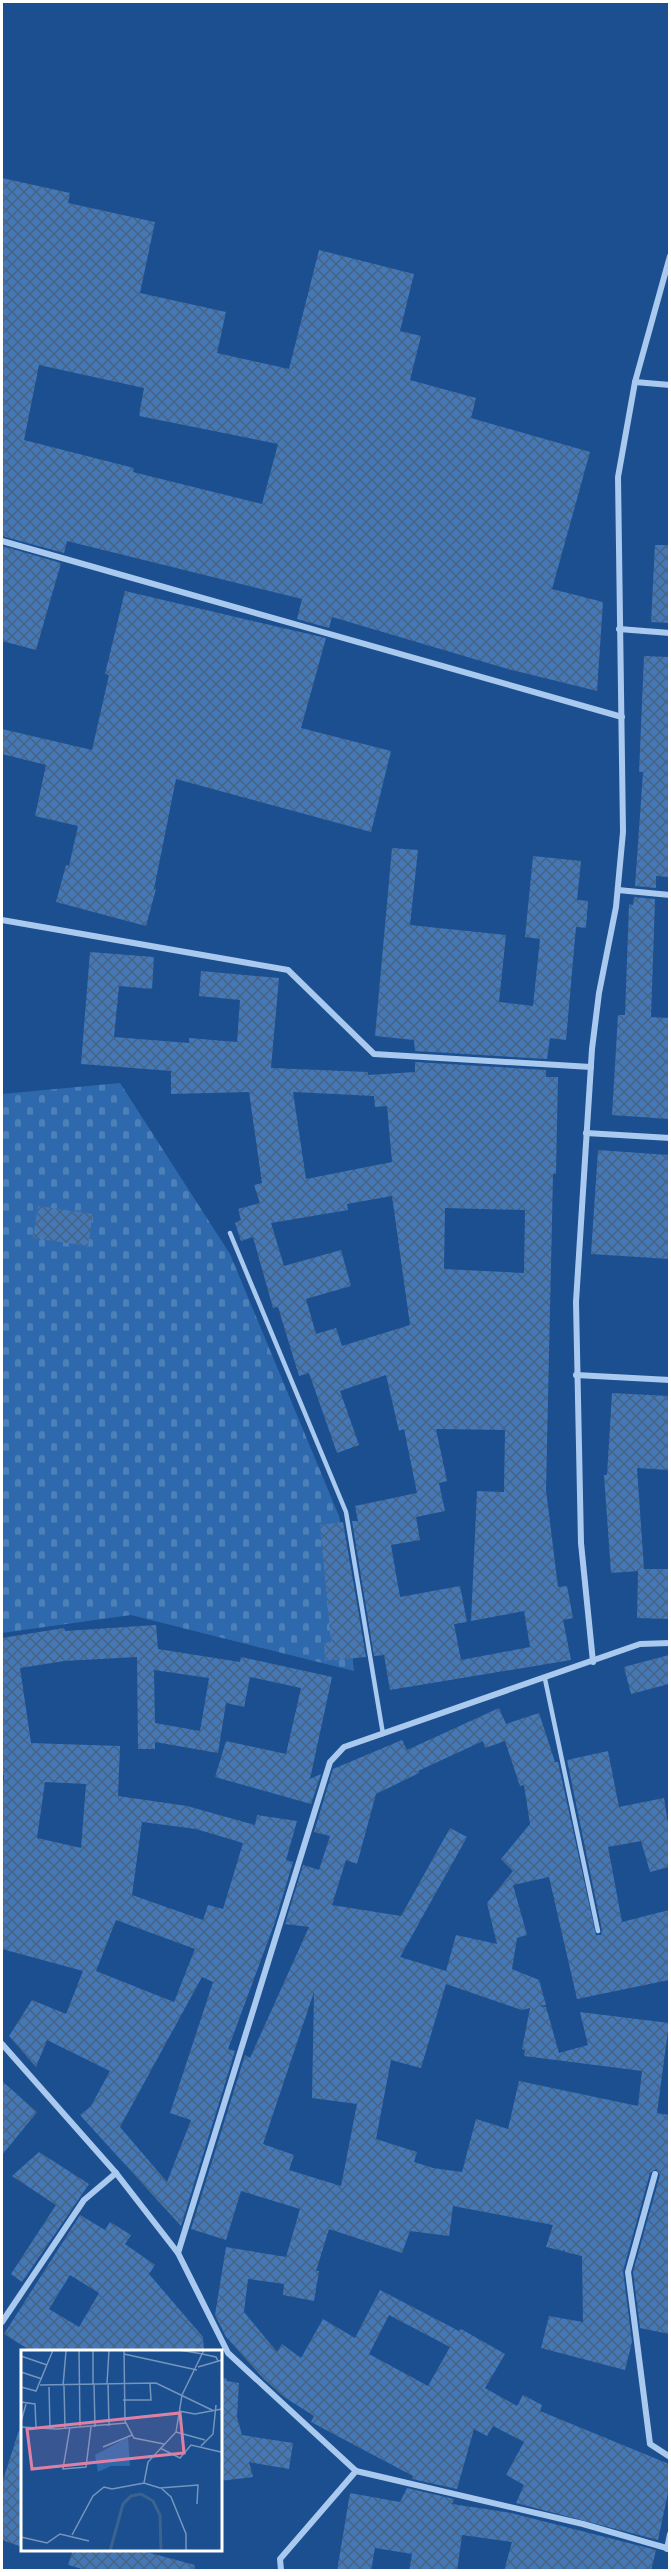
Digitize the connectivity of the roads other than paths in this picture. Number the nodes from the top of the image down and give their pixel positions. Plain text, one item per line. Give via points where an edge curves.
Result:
1 (669, 256) edge
2 (635, 382) junction
3 (669, 385) edge
4 (2, 541) edge
5 (619, 629) junction
6 (669, 633) edge
7 (622, 717) junction
8 (618, 890) junction
9 (669, 895) edge
10 (2, 920) edge
11 (591, 1067) junction
12 (586, 1133) junction
13 (669, 1138) edge
14 (230, 1233) dead end
15 (576, 1375) junction
16 (669, 1380) edge
17 (669, 1643) edge
18 (593, 1662) junction
19 (545, 1679) junction
20 (383, 1734) junction
21 (598, 1931) dead end
22 (2, 2044) edge
23 (116, 2173) junction
24 (655, 2174) dead end
25 (178, 2253) junction
26 (2, 2322) edge
27 (669, 2457) edge
28 (356, 2471) junction
29 (669, 2534) edge
30 (668, 2549) edge
31 (281, 2571) edge

1 - 2 street
2 - 3 street
2 - 5 street via 618,477
4 - 7 street
5 - 6 street
5 - 7 street
7 - 8 street via 623,832
8 - 9 street
8 - 11 street via 599,993
10 - 11 street via 288,970 374,1054
11 - 12 street
12 - 13 street
12 - 15 street via 576,1302
14 - 20 lane via 346,1512
15 - 16 street
15 - 18 street via 581,1543
17 - 18 street via 640,1644
18 - 19 street
19 - 20 street
19 - 21 lane
20 - 25 street via 344,1747 330,1762
22 - 23 street
23 - 25 street
23 - 26 street via 84,2200
24 - 27 street via 628,2272 650,2444
25 - 28 street via 228,2353
28 - 30 street via 583,2524
28 - 31 street via 280,2559
29 - 30 street

